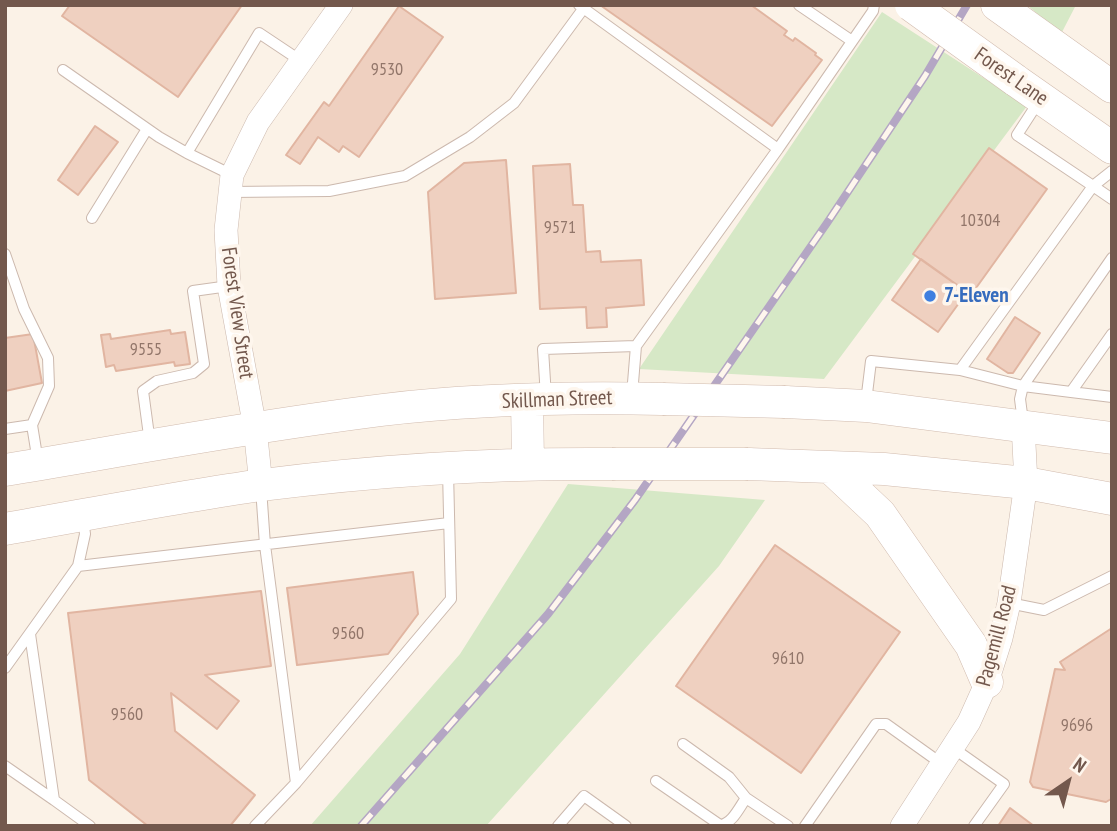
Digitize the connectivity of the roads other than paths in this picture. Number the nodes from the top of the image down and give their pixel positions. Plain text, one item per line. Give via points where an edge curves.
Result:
1 (341, 5) edge
2 (799, 5) edge
3 (874, 5) edge
4 (911, 5) edge
5 (997, 5) edge
6 (583, 6) edge
7 (852, 41) junction
8 (301, 61) junction
9 (63, 70) dead end
10 (1112, 87) edge
11 (1041, 98) junction
12 (148, 129) junction
13 (1112, 148) edge
14 (778, 149) junction
15 (187, 153) junction
16 (1112, 171) edge
17 (231, 184) junction
18 (1093, 186) junction
19 (1112, 198) edge
20 (92, 218) dead end
21 (5, 254) edge
22 (1112, 258) edge
23 (229, 286) junction
24 (1112, 334) edge
25 (636, 346) junction
26 (960, 370) junction
27 (1023, 386) junction
28 (1071, 392) junction
29 (1112, 397) edge
30 (632, 398) junction
31 (537, 400) junction
32 (866, 406) junction
33 (32, 425) junction
34 (1023, 425) junction
35 (255, 428) junction
36 (5, 429) edge
37 (1112, 438) edge
38 (151, 445) junction
39 (528, 463) junction
40 (38, 465) junction
41 (448, 468) junction
42 (832, 469) junction
43 (5, 470) edge
44 (1026, 483) junction
45 (261, 485) junction
46 (1112, 499) edge
47 (82, 516) junction
48 (449, 523) junction
49 (5, 529) edge
50 (265, 545) junction
51 (78, 566) junction
52 (1112, 576) edge
53 (1009, 603) junction
54 (30, 634) junction
55 (5, 668) edge
56 (987, 682) junction
57 (683, 744) dead end
58 (947, 756) junction
59 (5, 766) edge
60 (656, 781) dead end
61 (296, 783) junction
62 (746, 798) junction
63 (54, 800) junction
64 (90, 826) edge
65 (255, 826) edge
66 (558, 826) edge
67 (626, 826) edge
68 (788, 826) edge
69 (804, 826) edge
70 (902, 826) edge
71 (974, 826) edge

1 - 8 street, Forest View Street
2 - 7 lane
3 - 7 lane
4 - 11 main road, Forest Lane, bridge
5 - 10 main road
6 - 14 lane
6 - 17 lane via 514,103 405,176 330,191
7 - 14 lane
8 - 15 lane via 259,33
8 - 17 street, Forest View Street via 258,122
9 - 12 lane
11 - 13 main road, Forest Lane
11 - 18 lane via 1017,135
12 - 15 lane
12 - 20 lane
14 - 25 lane
15 - 17 lane
16 - 18 lane
17 - 23 street, Forest View Street via 226,230
18 - 19 lane
18 - 26 lane
21 - 33 lane via 48,358 49,386
22 - 27 lane
23 - 35 street, Forest View Street
23 - 38 lane via 193,291 204,364 193,373 157,381 143,391
24 - 28 lane
25 - 30 lane
25 - 31 lane via 543,349
26 - 27 lane
26 - 32 lane via 871,362
27 - 28 lane
27 - 34 lane
28 - 29 lane
30 - 31 main road, Skillman Street
30 - 32 main road, Skillman Street, bridge
31 - 35 main road, Skillman Street via 385,410
31 - 39 main road
32 - 34 main road, Skillman Street
33 - 36 lane
33 - 40 lane
34 - 37 main road, Skillman Street
34 - 44 street, Pagemill Road
35 - 38 main road, Skillman Street
35 - 45 street, Forest View Street
38 - 40 main road, Skillman Street
39 - 41 main road
39 - 42 main road, bridge
40 - 43 main road, Skillman Street
41 - 45 main road
41 - 48 lane
42 - 44 main road via 884,469
42 - 56 main road via 880,514 971,645
44 - 46 main road
44 - 53 street, Pagemill Road
45 - 47 main road
45 - 50 lane
47 - 49 main road
47 - 51 lane via 85,534
48 - 50 lane
48 - 61 lane via 451,599
50 - 51 lane
50 - 61 lane
51 - 54 lane
52 - 53 lane via 1044,610
53 - 56 street, Pagemill Road
54 - 55 lane
54 - 63 lane
56 - 58 street, Pagemill Road
57 - 62 lane via 729,777
58 - 69 lane via 886,724 876,724
58 - 70 street, Pagemill Road
58 - 71 lane via 1004,784
59 - 63 lane
60 - 62 lane via 720,825 729,821
61 - 65 lane
62 - 68 lane
63 - 64 lane
66 - 67 lane via 584,796

